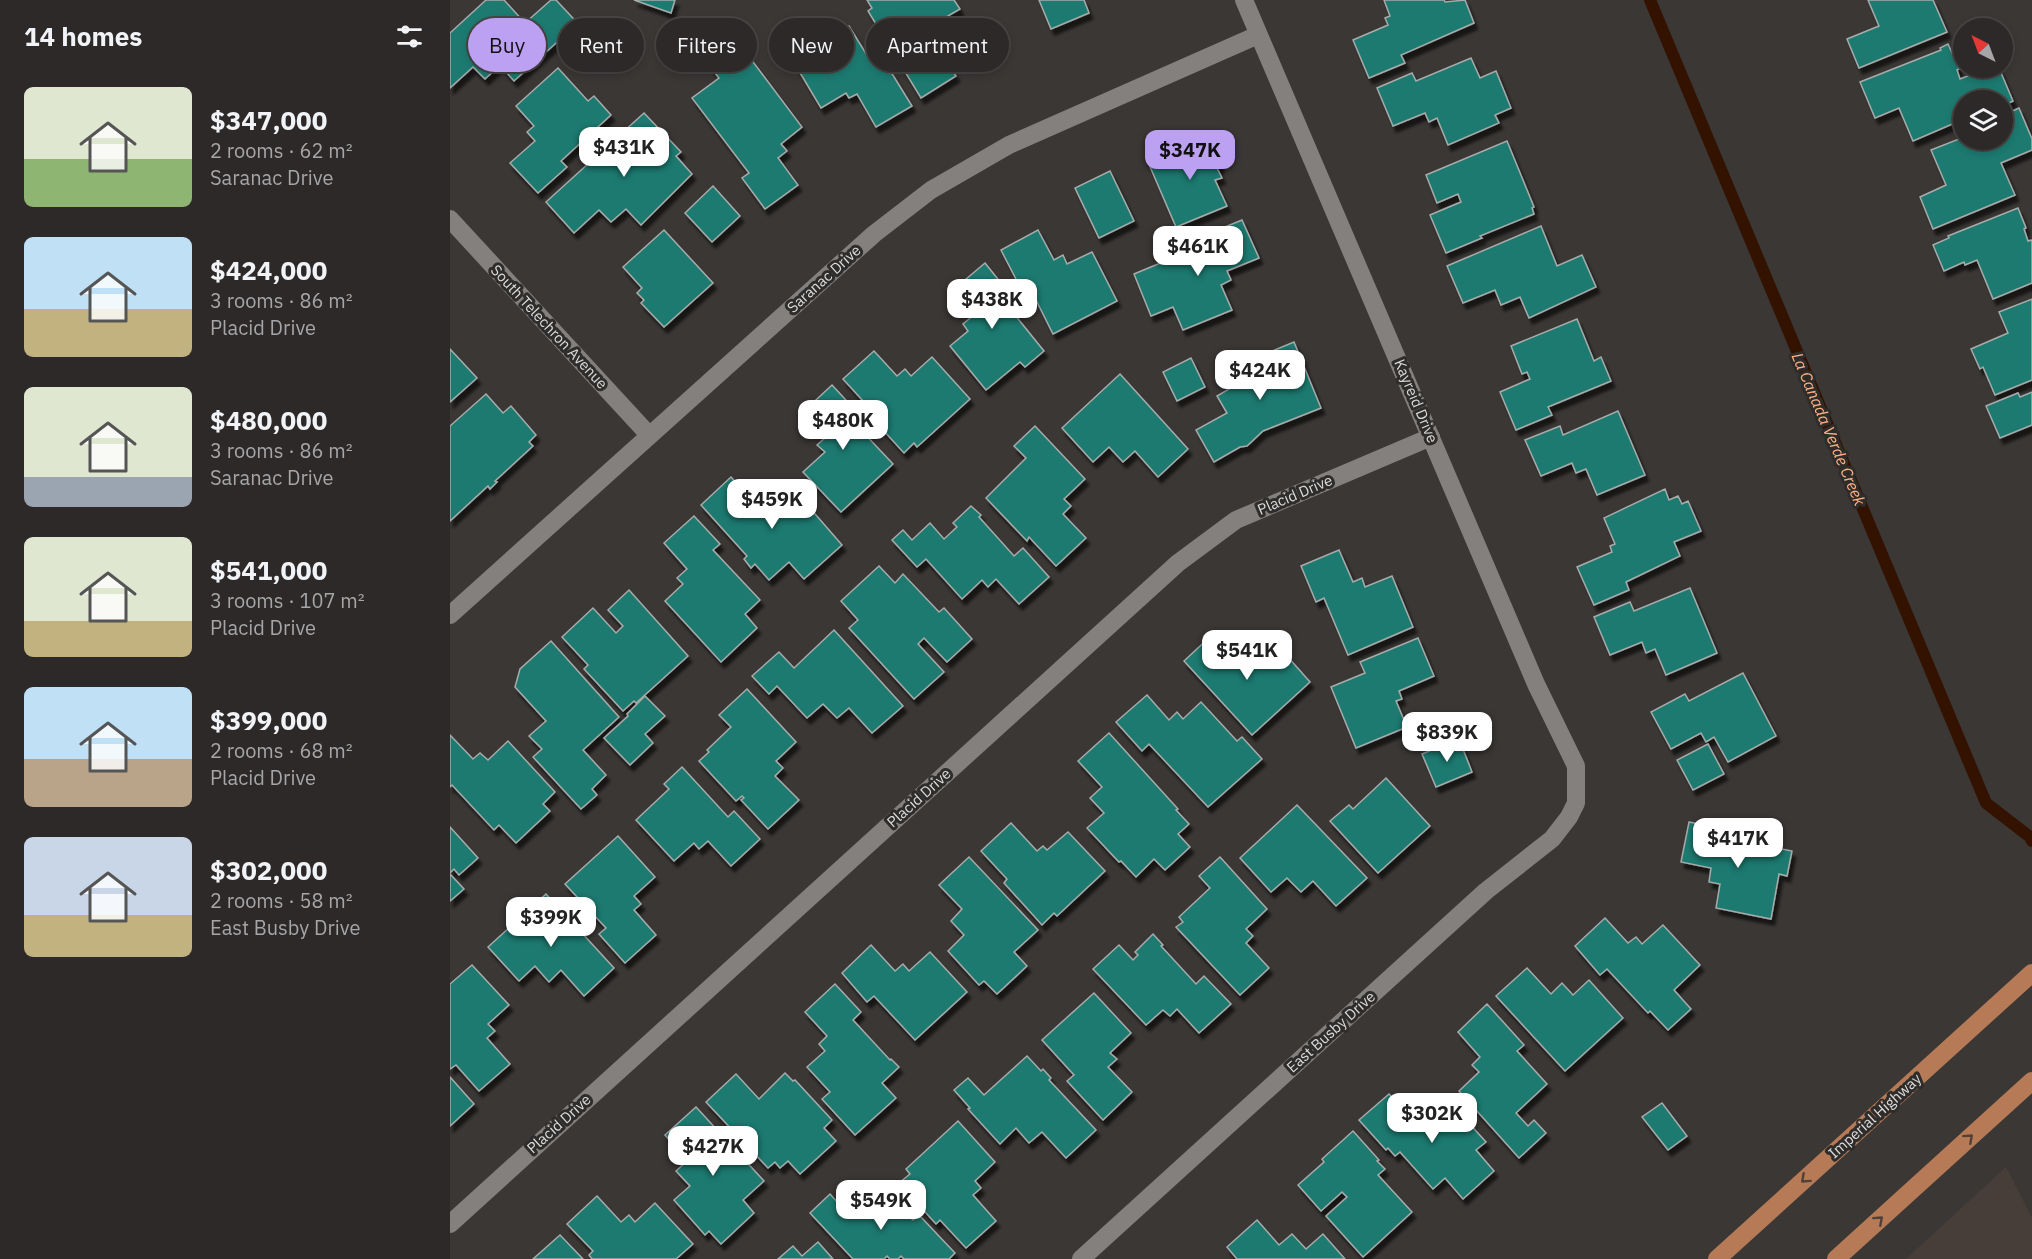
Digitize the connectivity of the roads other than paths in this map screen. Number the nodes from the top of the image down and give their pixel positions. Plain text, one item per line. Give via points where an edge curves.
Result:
1 (1244, 0) edge
2 (1258, 35) junction
3 (450, 219) edge
4 (649, 435) junction
5 (1431, 437) junction
6 (450, 615) edge
7 (1576, 803) joint
8 (2032, 974) edge
9 (2032, 1081) edge
10 (450, 1224) edge
11 (1082, 1259) edge
12 (1718, 1259) edge
13 (1836, 1259) edge

1 - 2 street, Kayreid Drive
2 - 4 street, Saranac Drive via 1010,145 931,190 874,234
2 - 5 street, Kayreid Drive
3 - 4 street, South Telechron Avenue
4 - 6 street, Saranac Drive
5 - 7 street, Kayreid Drive via 1536,684 1576,766
5 - 10 street, Placid Drive via 1236,520 1178,563
7 - 11 street, East Busby Drive via 1552,839 1486,891
8 -> 12 main road, Imperial Highway
13 -> 9 main road

